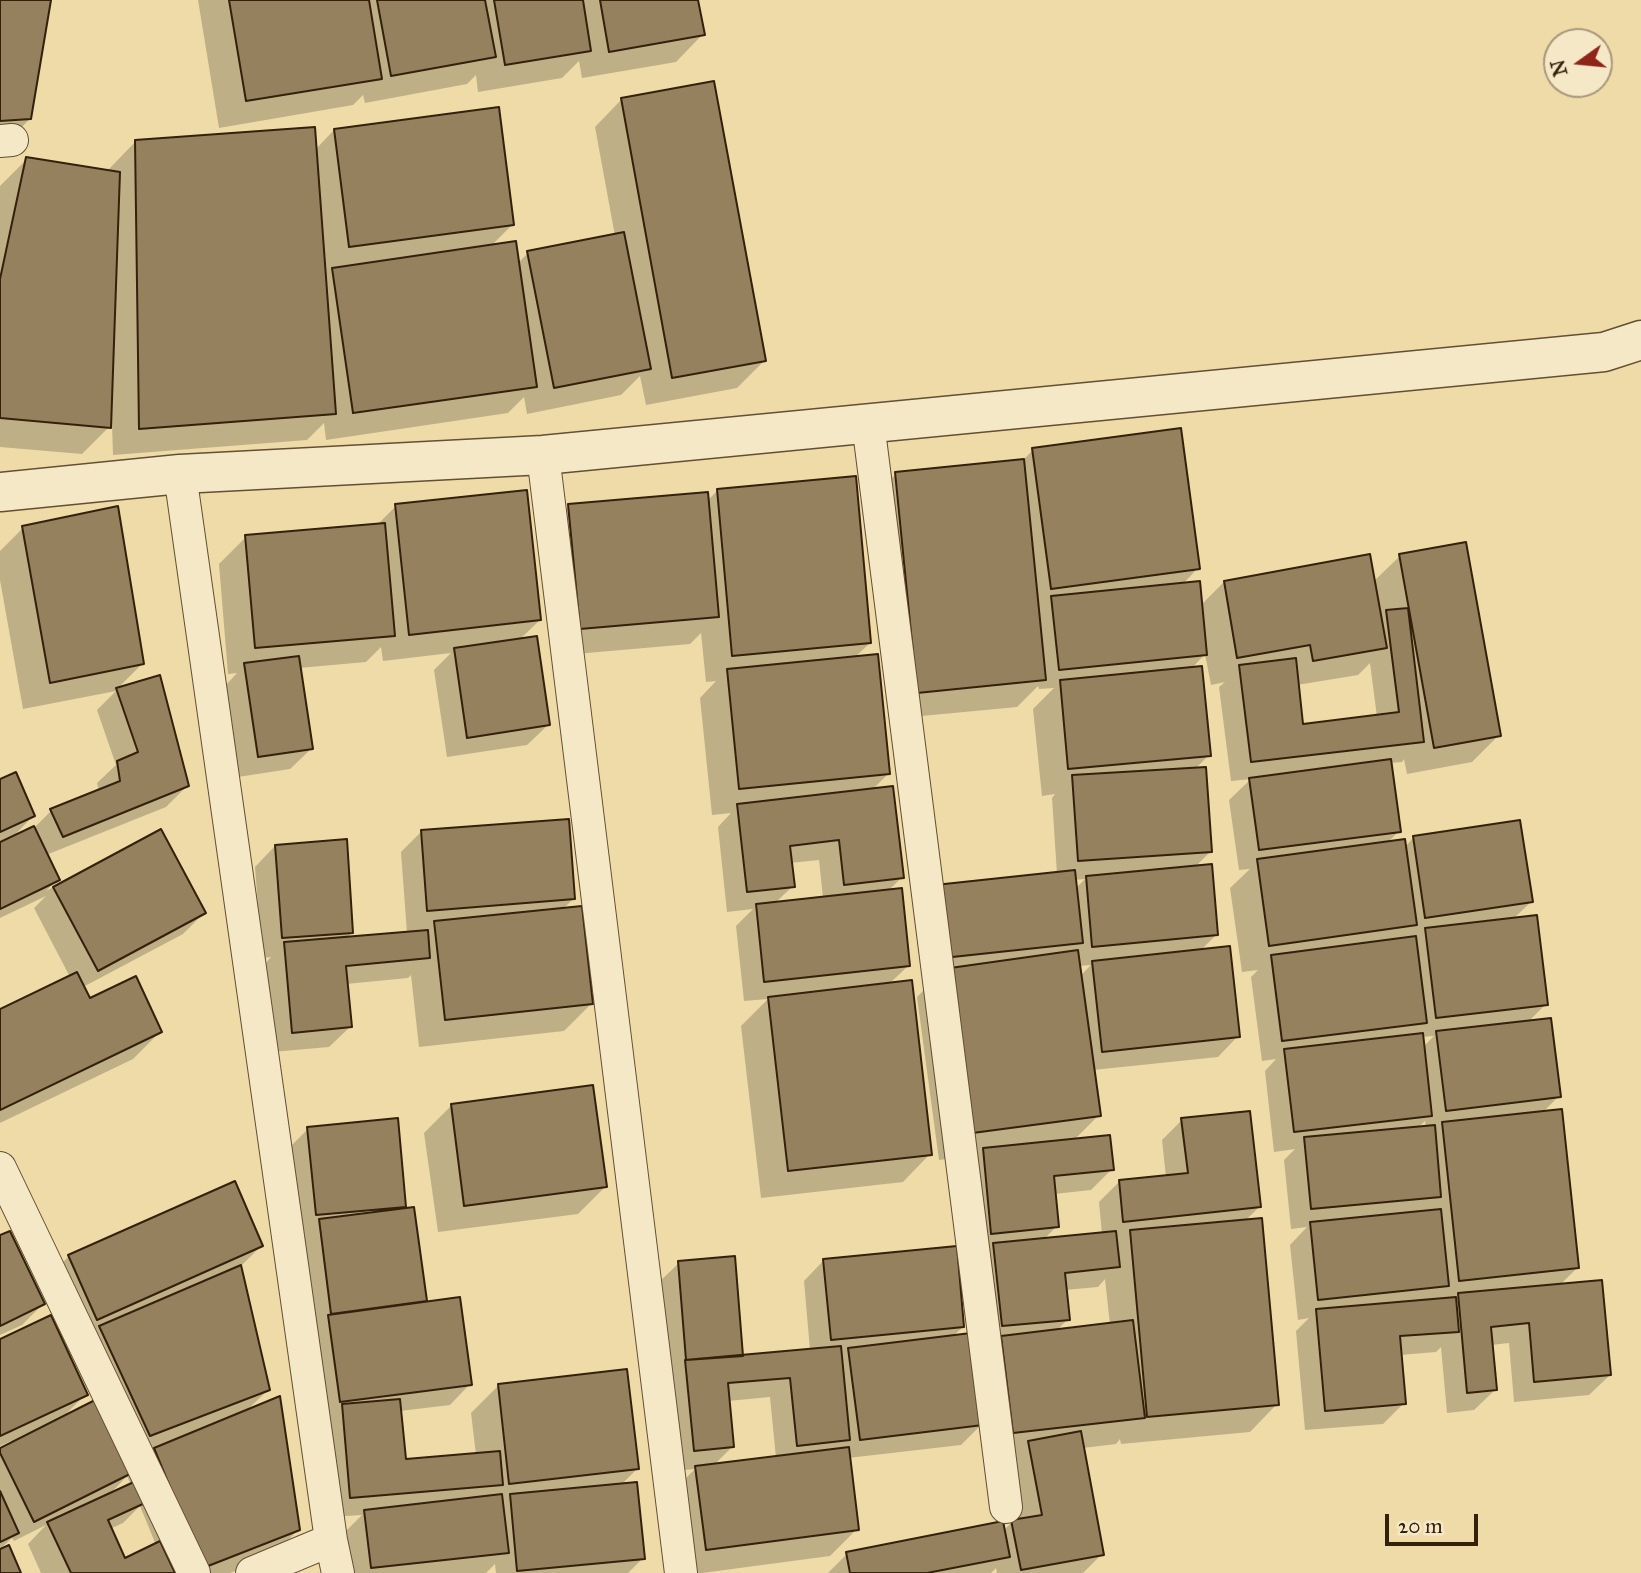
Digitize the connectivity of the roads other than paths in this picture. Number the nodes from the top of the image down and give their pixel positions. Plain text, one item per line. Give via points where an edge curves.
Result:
1 (1641, 340) edge
2 (868, 423) junction
3 (543, 455) junction
4 (180, 474) junction
5 (0, 492) edge
6 (0, 1168) edge
7 (1006, 1507) dead end
8 (331, 1540) junction
9 (194, 1573) edge
10 (252, 1573) edge
11 (338, 1573) edge
12 (681, 1573) edge

1 - 2 street via 1604,352
2 - 3 street
2 - 7 street
3 - 4 street
3 - 12 street
4 - 5 street
4 - 8 street
6 - 9 street
8 - 10 street
8 - 11 street

